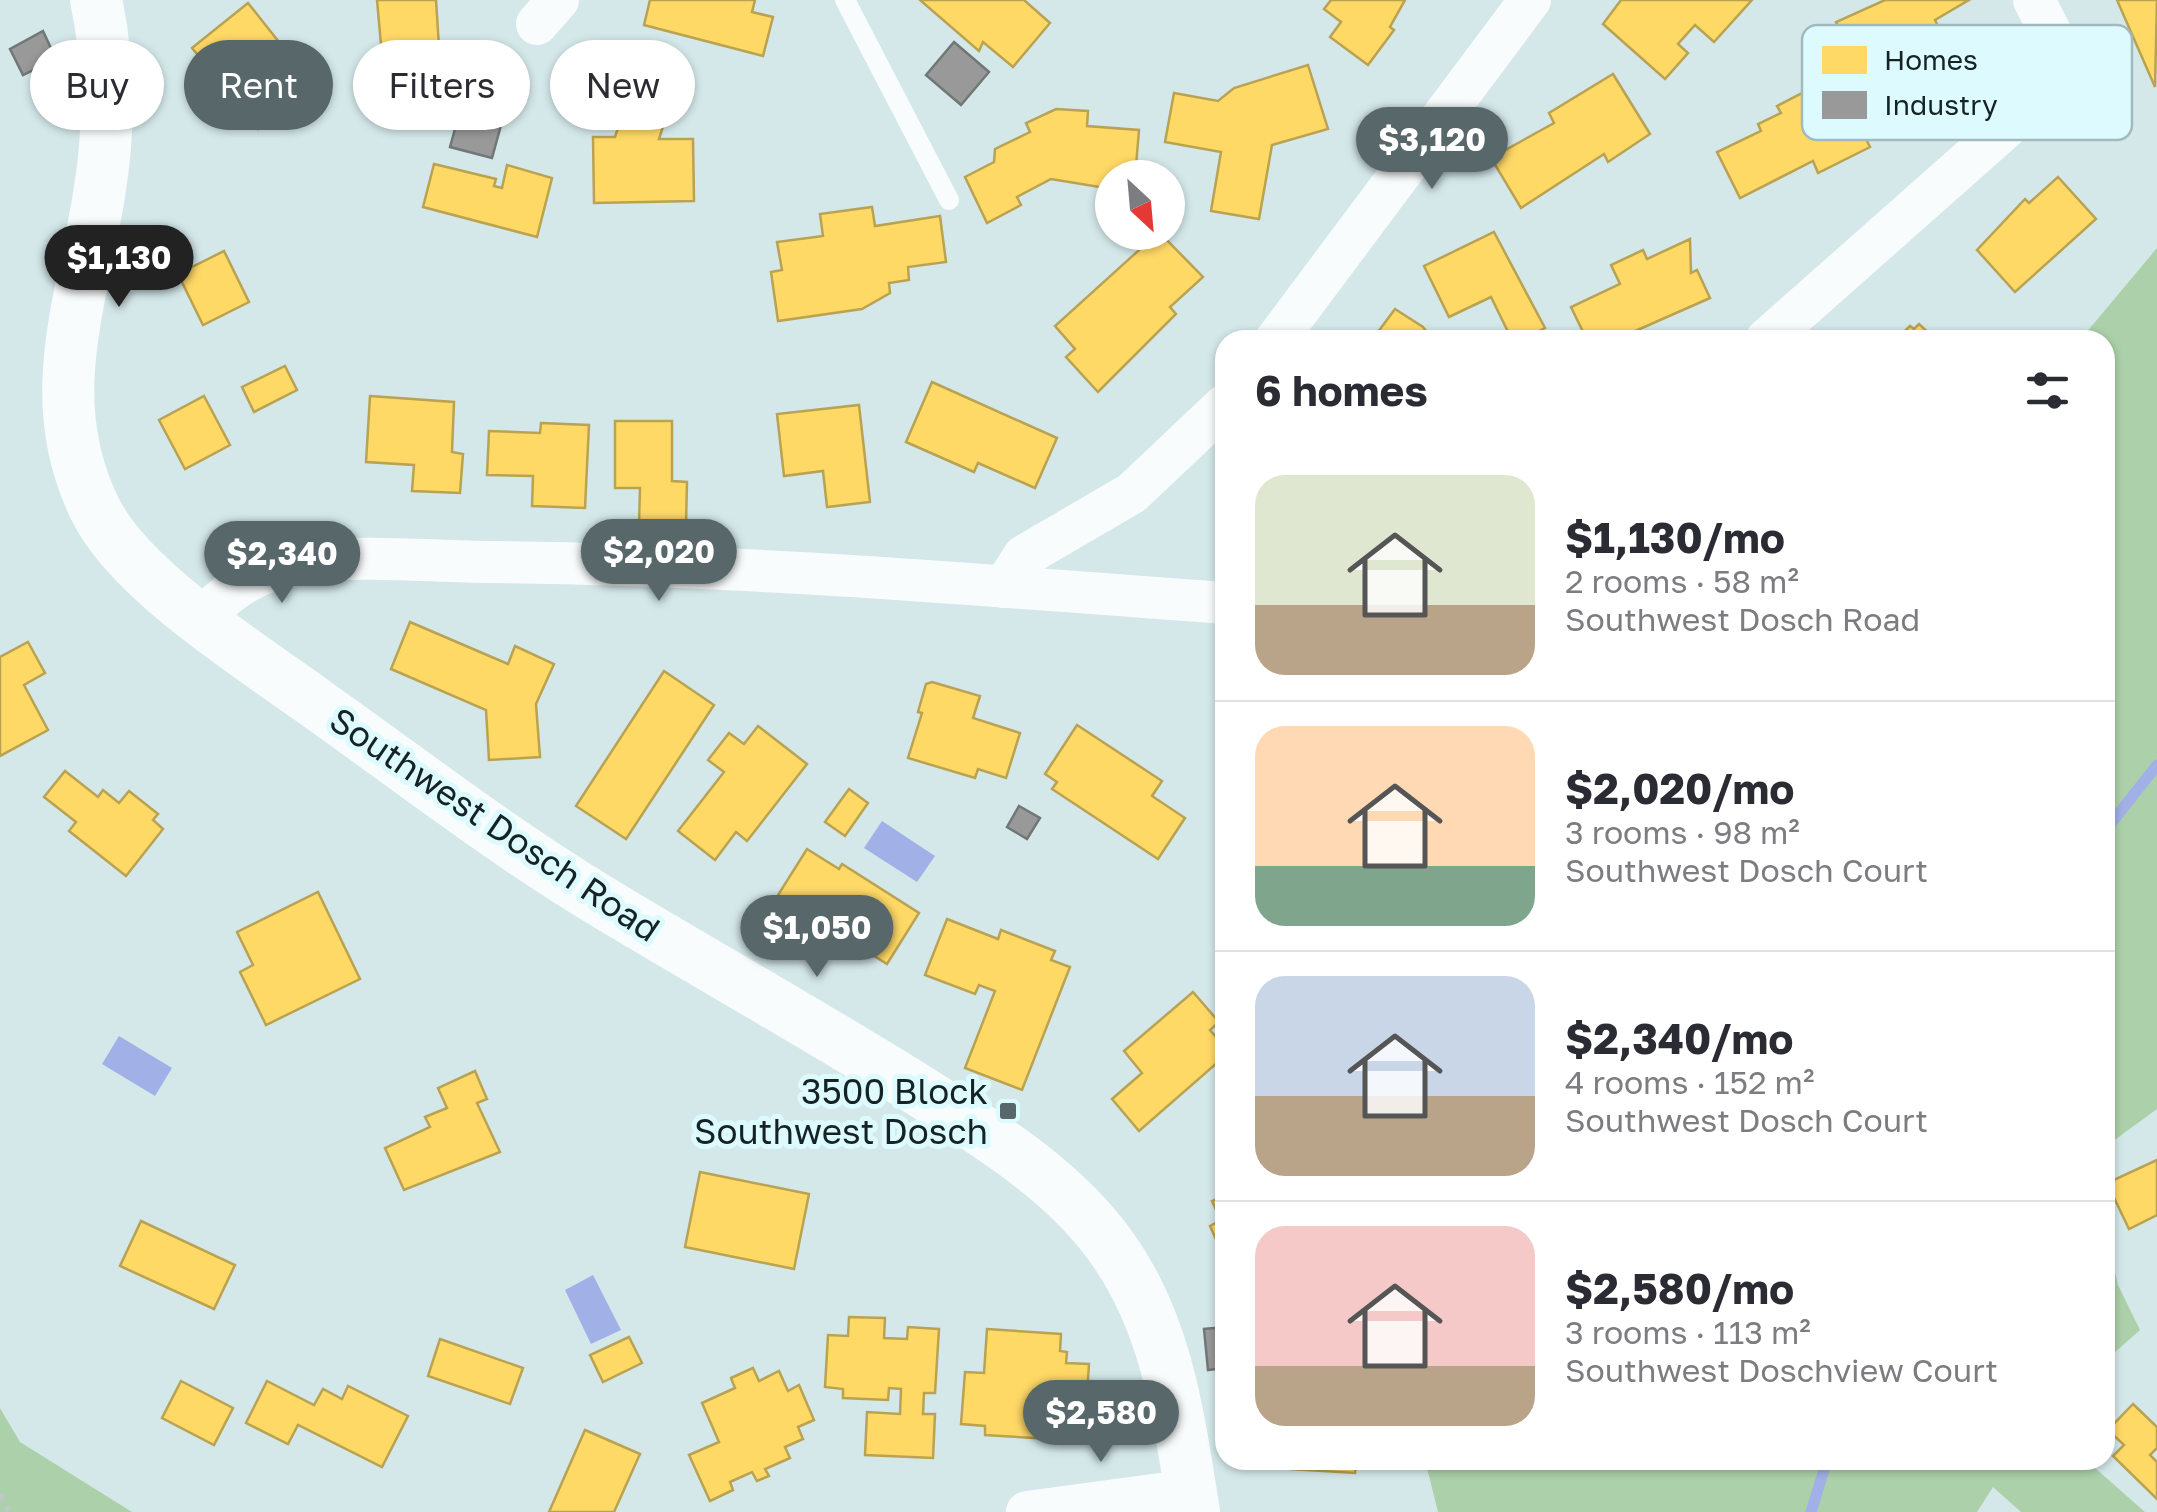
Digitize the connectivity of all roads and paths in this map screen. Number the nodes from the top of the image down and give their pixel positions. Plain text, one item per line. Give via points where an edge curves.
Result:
1 (96, 0) edge
2 (844, 0) edge
3 (1530, 0) edge
4 (2034, 0) edge
5 (2046, 25) edge
6 (1994, 140) edge
7 (948, 200) dead end
8 (1283, 330) edge
9 (1777, 330) edge
10 (1215, 414) edge
11 (1004, 587) junction
12 (1215, 602) edge
13 (202, 617) junction
14 (0, 1495) edge
15 (1192, 1501) edge
16 (8, 1512) edge
17 (1026, 1512) edge

1 - 13 street, Southwest Dosch Road via 108,108 66,383 68,430 82,482 105,528 133,562
2 - 7 lane
3 - 8 street
4 - 5 street
6 - 9 street
10 - 11 street via 1132,493 1024,556
11 - 12 street
11 - 13 street via 553,563 347,562 270,572 227,594
13 - 15 street, Southwest Dosch Road via 500,834 896,1076 1053,1185 1109,1243 1154,1322
14 - 16 path
15 - 17 street

